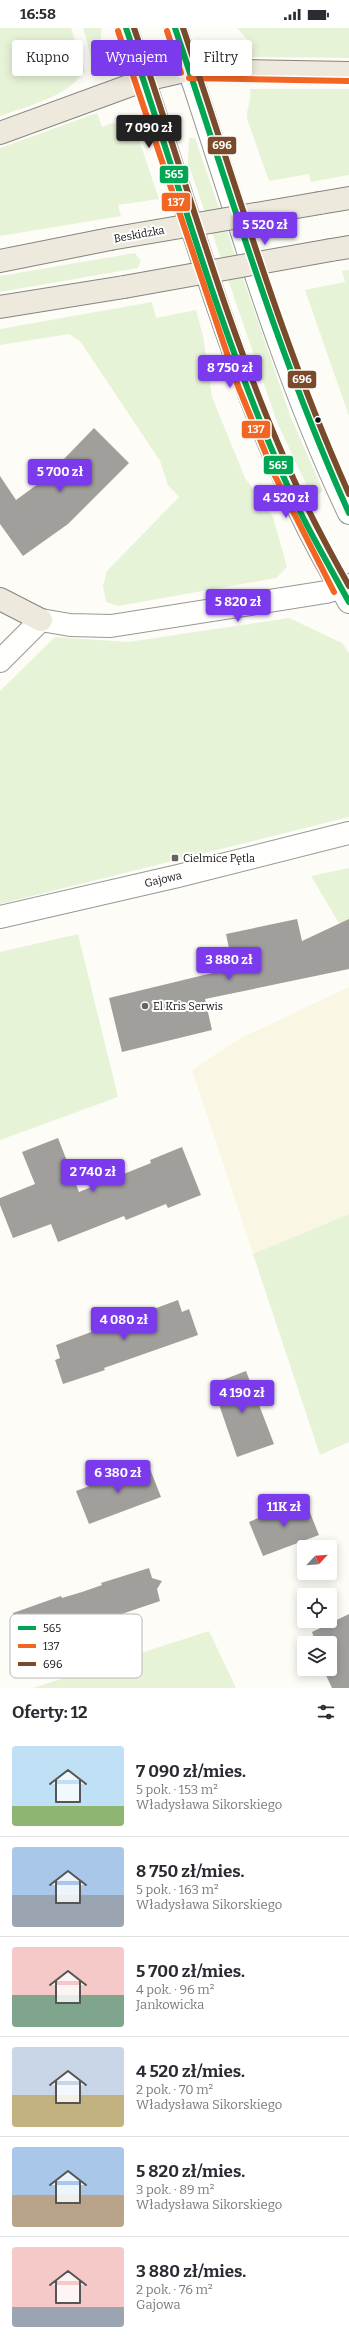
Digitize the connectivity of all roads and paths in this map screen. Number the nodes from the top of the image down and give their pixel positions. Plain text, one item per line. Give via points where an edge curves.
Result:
1 (126, 28) edge
2 (174, 28) edge
3 (189, 70) junction
4 (349, 73) edge
5 (145, 80) junction
6 (0, 133) edge
7 (349, 198) edge
8 (340, 248) edge
9 (0, 261) edge
10 (0, 307) edge
11 (349, 513) edge
12 (346, 592) edge
13 (0, 599) edge
14 (41, 620) junction
15 (0, 661) edge
16 (349, 833) edge
17 (0, 917) edge

1 - 5 street
2 - 3 street
3 - 4 main road
3 - 5 main road
3 - 11 street via 281,349 313,432
5 - 6 main road
5 - 12 street via 235,353 265,434 297,504
7 - 9 main road, Beskidzka, bridge via 110,239
8 - 10 main road, bridge
12 - 14 street via 112,626 70,625
13 - 14 main road
14 - 15 street
16 - 17 street, Gajowa

